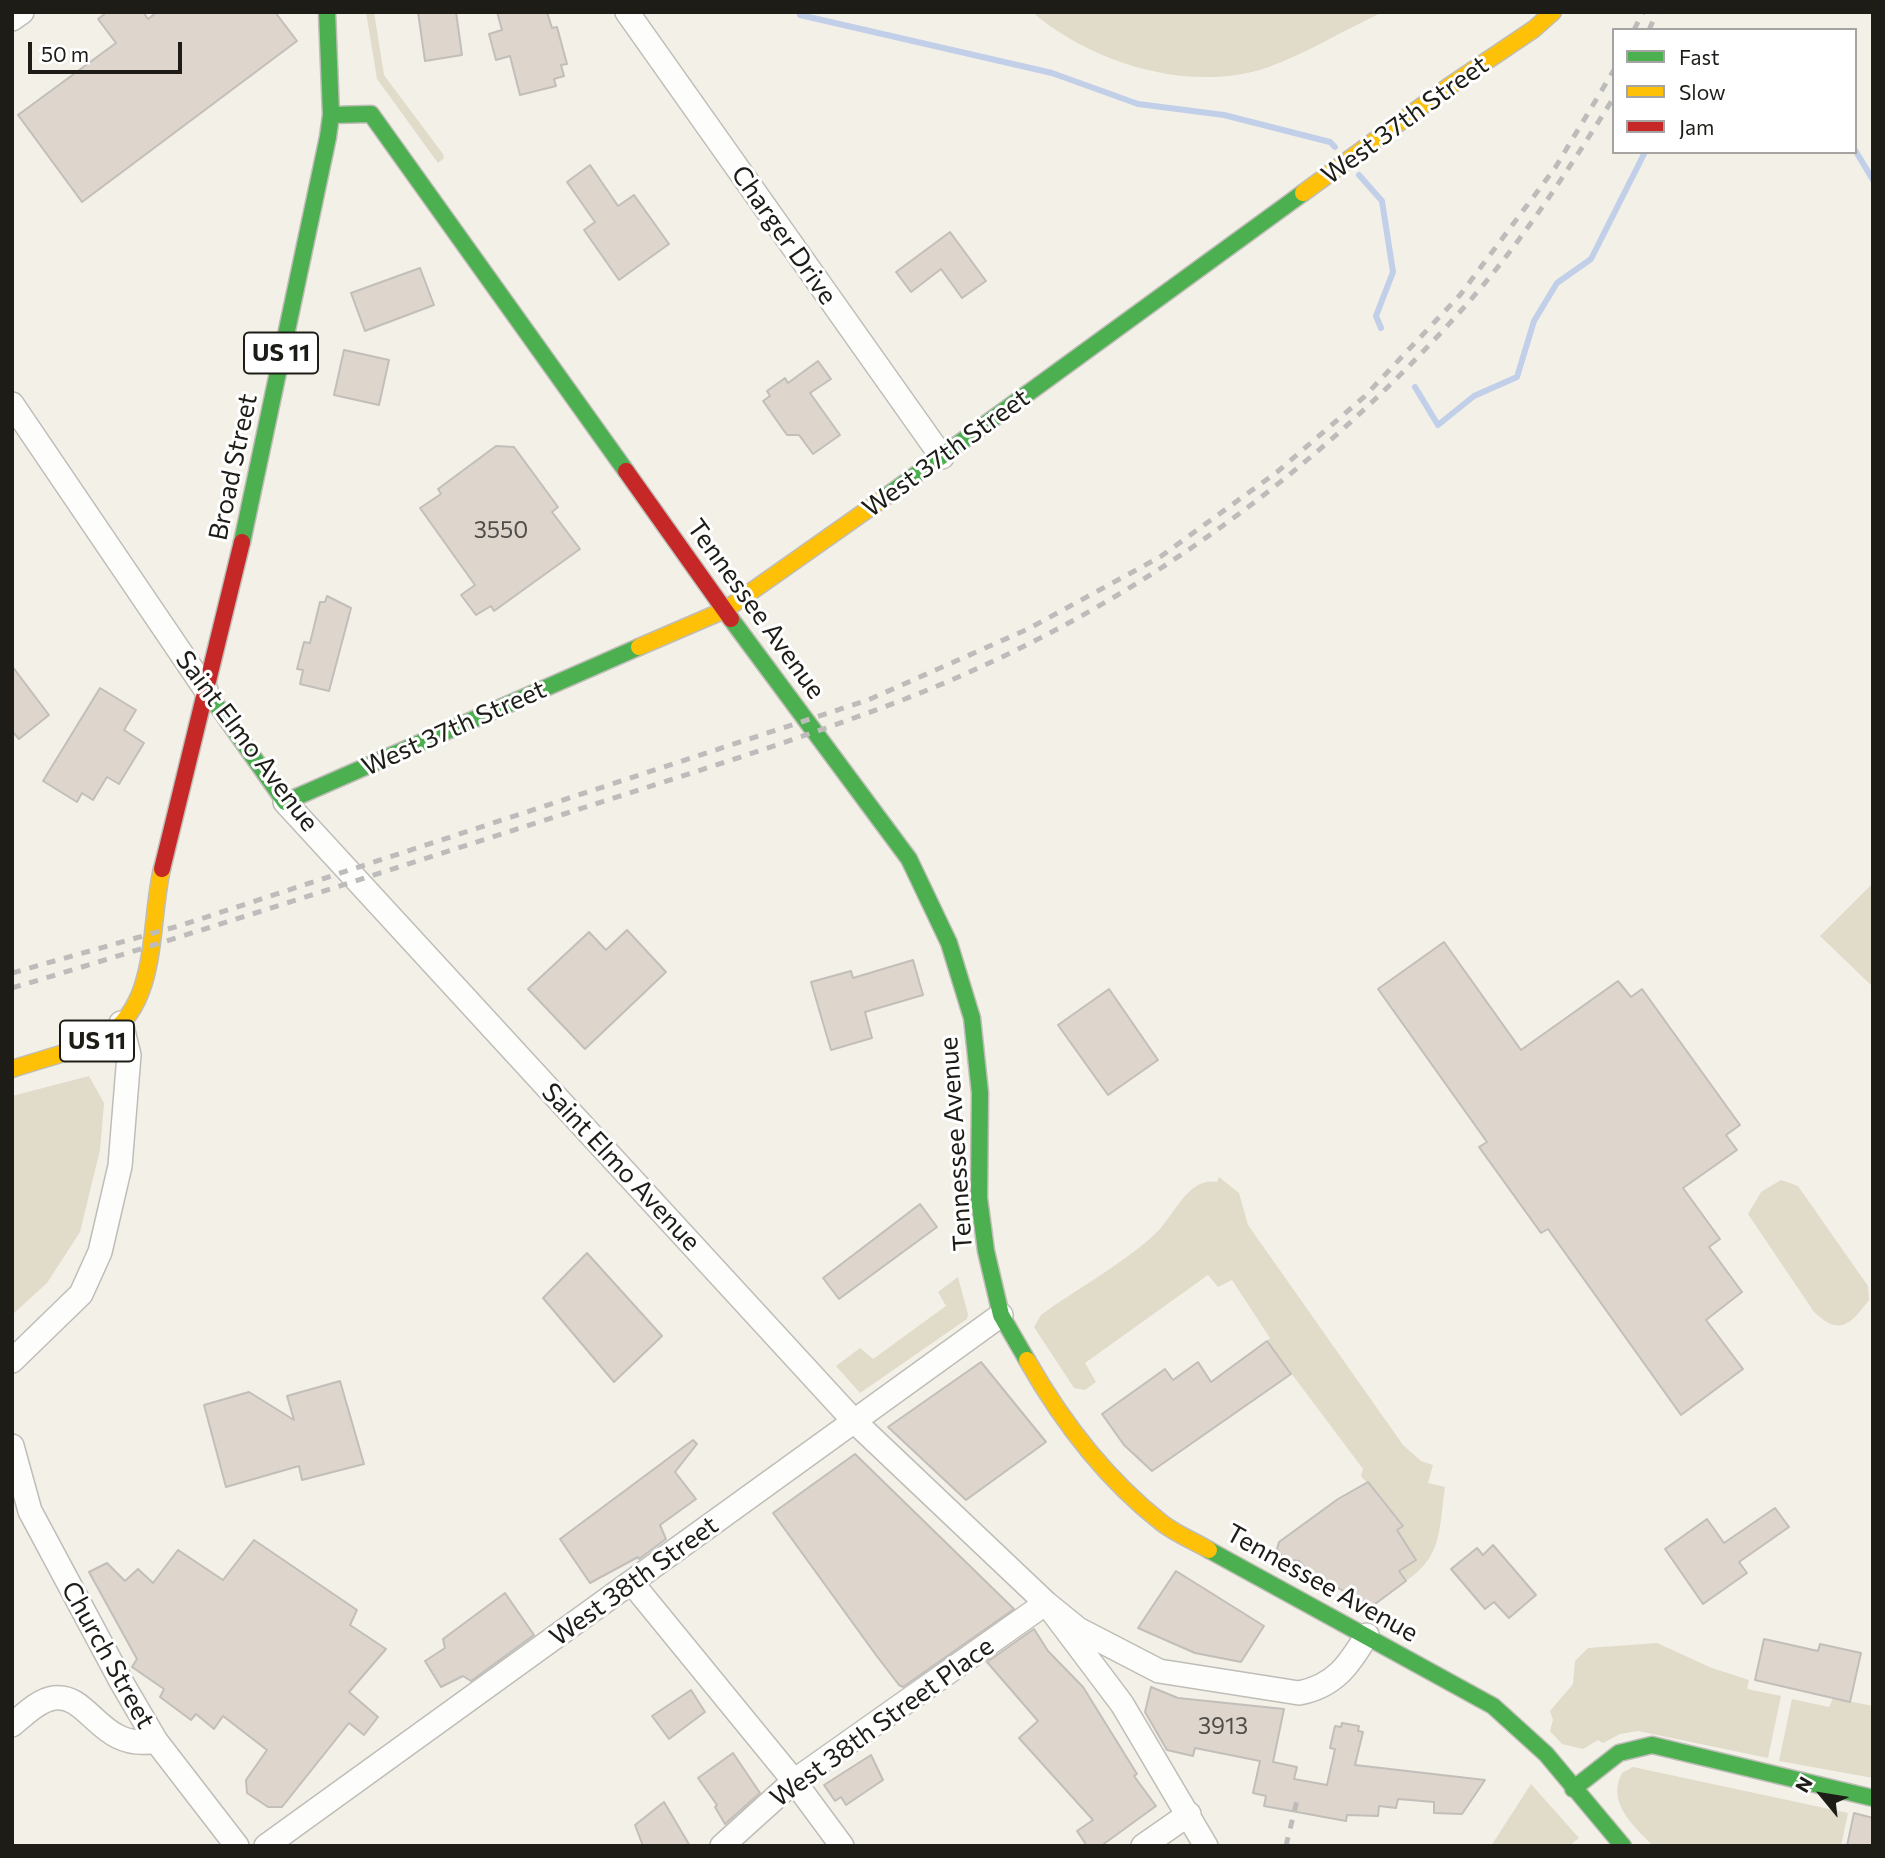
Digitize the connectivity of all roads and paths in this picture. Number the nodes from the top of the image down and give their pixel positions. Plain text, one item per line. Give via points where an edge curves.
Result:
1 (22, 12) edge
2 (327, 12) edge
3 (627, 12) edge
4 (1553, 12) edge
5 (12, 19) edge
6 (331, 116) junction
7 (12, 404) edge
8 (942, 457) junction
9 (725, 610) junction
10 (206, 690) junction
11 (285, 802) junction
12 (121, 1023) junction
13 (12, 1069) edge
14 (1001, 1315) junction
15 (12, 1361) edge
16 (854, 1420) junction
17 (12, 1446) edge
18 (632, 1583) junction
19 (1046, 1603) junction
20 (1367, 1635) junction
21 (12, 1725) edge
22 (156, 1741) junction
23 (794, 1781) junction
24 (1573, 1789) junction
25 (1873, 1798) edge
26 (1189, 1814) junction
27 (237, 1846) edge
28 (266, 1846) edge
29 (722, 1846) edge
30 (842, 1846) edge
31 (1143, 1846) edge
32 (1206, 1846) edge
33 (1623, 1846) edge

1 - 5 street
2 - 6 main road, Broad Street / US 11
3 - 8 street, Charger Drive
4 - 8 main road, West 37th Street
6 - 9 main road, Tennessee Avenue via 371,114
6 - 10 main road, Broad Street / US 11 via 232,591
7 - 10 street, Saint Elmo Avenue
8 - 9 main road, West 37th Street
9 - 11 main road, West 37th Street
9 - 14 main road, Tennessee Avenue via 909,859 949,943 972,1018 980,1093 979,1198 985,1251
10 - 11 main road, Saint Elmo Avenue
10 - 12 main road, Broad Street / US 11 via 154,902 148,971 140,999
11 - 16 street, Saint Elmo Avenue
12 - 13 main road, US 11 via 97,1041
12 - 15 street via 129,1055 120,1166 100,1252 81,1294
14 - 16 street, West 38th Street
14 - 20 main road, Tennessee Avenue via 1043,1389 1097,1460 1158,1519
16 - 18 street, West 38th Street
16 - 19 street, Saint Elmo Avenue
17 - 22 street, Church Street via 30,1511
18 - 23 street
18 - 28 street, West 38th Street
19 - 20 street, Saint Elmo Avenue via 1078,1629 1159,1671 1300,1693 1333,1681 1348,1667
19 - 23 street, West 38th Street Place
19 - 26 street via 1122,1704
20 - 24 main road, Tennessee Avenue via 1509,1718 1551,1758
21 - 22 street via 54,1698 71,1700 119,1739 136,1745
22 - 27 street, Church Street
23 - 29 street, West 38th Street Place
23 - 30 street
24 - 25 main road via 1619,1751 1651,1745
24 - 33 main road, Tennessee Avenue
26 - 31 street
26 - 32 street

